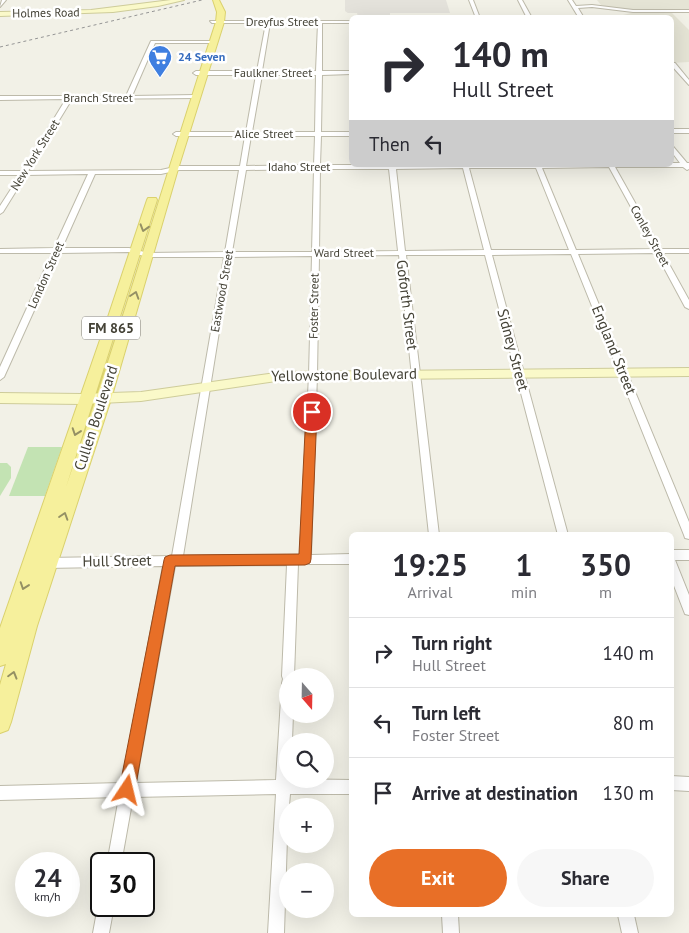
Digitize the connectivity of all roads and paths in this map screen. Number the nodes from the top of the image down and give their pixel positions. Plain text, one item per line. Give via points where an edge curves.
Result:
1 (4, 0) edge
2 (181, 0) edge
3 (471, 0) edge
4 (520, 0) edge
5 (570, 0) edge
6 (0, 6) edge
7 (574, 7) junction
8 (215, 11) edge
9 (689, 11) edge
10 (0, 14) edge
11 (477, 15) edge
12 (528, 15) edge
13 (580, 15) edge
14 (268, 22) junction
15 (320, 22) junction
16 (349, 22) edge
17 (209, 42) junction
18 (674, 65) edge
19 (674, 71) edge
20 (680, 71) junction
21 (689, 72) edge
22 (200, 73) junction
23 (260, 73) junction
24 (319, 73) junction
25 (349, 73) edge
26 (689, 83) edge
27 (192, 97) junction
28 (70, 98) junction
29 (128, 98) junction
30 (4, 100) edge
31 (674, 131) edge
32 (689, 131) edge
33 (180, 134) junction
34 (249, 134) junction
35 (318, 134) junction
36 (349, 134) edge
37 (674, 150) edge
38 (674, 165) edge
39 (687, 165) edge
40 (243, 167) junction
41 (316, 167) junction
42 (349, 167) edge
43 (392, 167) edge
44 (465, 167) edge
45 (538, 167) edge
46 (612, 167) edge
47 (167, 171) junction
48 (689, 171) edge
49 (0, 173) edge
50 (23, 173) junction
51 (92, 173) junction
52 (0, 212) edge
53 (0, 251) edge
54 (58, 251) junction
55 (574, 251) junction
56 (657, 251) junction
57 (689, 251) edge
58 (142, 253) junction
59 (315, 253) junction
60 (486, 253) junction
61 (229, 254) junction
62 (400, 254) junction
63 (689, 307) edge
64 (122, 314) junction
65 (689, 372) edge
66 (624, 373) junction
67 (416, 374) junction
68 (520, 374) junction
69 (313, 375) junction
70 (0, 377) edge
71 (205, 388) junction
72 (0, 398) edge
73 (104, 398) junction
74 (87, 399) junction
75 (434, 532) edge
76 (562, 532) edge
77 (689, 536) edge
78 (674, 555) edge
79 (689, 555) edge
80 (349, 559) edge
81 (173, 560) junction
82 (299, 560) junction
83 (40, 562) junction
84 (674, 570) edge
85 (689, 610) edge
86 (12, 627) edge
87 (0, 657) edge
88 (289, 668) edge
89 (0, 722) edge
90 (674, 784) edge
91 (689, 784) edge
92 (279, 787) edge
93 (334, 787) edge
94 (349, 787) edge
95 (283, 788) edge
96 (127, 790) junction
97 (0, 793) edge
98 (116, 852) edge
99 (104, 917) edge
100 (450, 917) edge
101 (626, 917) edge
102 (101, 933) edge
103 (276, 933) edge
104 (451, 933) edge
105 (630, 933) edge

1 - 6 street
2 - 10 street, Holmes Road via 84,12
3 - 11 street
4 - 12 street
5 - 7 street
7 - 9 street
7 - 13 street
8 - 14 street, Dreyfus Street
8 - 17 main road, Cullen Boulevard / FM 865
14 - 15 street, Dreyfus Street
14 - 23 street, Eastwood Street
15 - 16 street, Dreyfus Street
15 - 24 street, Foster Street
17 - 22 main road, Cullen Boulevard / FM 865
17 - 29 street via 153,42
18 - 20 street
19 - 20 street
20 - 21 street
20 - 26 street
22 - 23 street, Faulkner Street
22 - 27 main road, Cullen Boulevard / FM 865
23 - 24 street, Faulkner Street
23 - 34 street, Eastwood Street
24 - 25 street, Faulkner Street
24 - 35 street, Foster Street
27 - 29 street, Branch Street
27 - 33 main road, Cullen Boulevard / FM 865
28 - 29 street, Branch Street
28 - 30 street, Branch Street
28 - 50 street, New York Street
31 - 32 street
33 - 34 street, Alice Street
33 - 47 main road, Cullen Boulevard / FM 865
34 - 35 street, Alice Street
34 - 40 street, Eastwood Street
35 - 36 street, Alice Street
35 - 41 street, Foster Street
37 - 39 street
38 - 39 street, Idaho Street
39 - 48 street
40 - 41 street, Idaho Street
40 - 47 street, Idaho Street
40 - 61 street, Eastwood Street
41 - 42 street, Idaho Street
41 - 59 street, Foster Street
43 - 62 street, Goforth Street
44 - 60 street, Sidney Street
45 - 55 street, England Street
46 - 56 street, Conley Street
47 - 51 street, Idaho Street
47 - 58 main road, Cullen Boulevard / FM 865
49 - 50 street, Idaho Street
50 - 51 street, Idaho Street
50 - 52 street, New York Street
51 - 54 street, London Street
53 - 54 street, Ward Street
54 - 58 street, Ward Street
54 - 70 street, London Street
55 - 56 street, Ward Street
55 - 60 street, Ward Street
55 - 66 street, England Street
56 - 57 street, Ward Street
56 - 63 street, Conley Street
58 - 61 street, Ward Street
58 - 64 main road, Cullen Boulevard / FM 865
59 - 61 street, Ward Street
59 - 62 street, Ward Street
59 - 69 street, Foster Street
60 - 62 street, Ward Street
60 - 68 street, Sidney Street
61 - 71 street, Eastwood Street
62 - 67 street, Goforth Street
64 - 73 main road, Cullen Boulevard / FM 865
64 - 74 main road, Cullen Boulevard / FM 865
65 - 66 street, Yellowstone Boulevard
66 - 68 street, Yellowstone Boulevard
66 - 77 street, England Street
67 - 68 street, Yellowstone Boulevard
67 - 69 street, Yellowstone Boulevard
67 - 75 street, Goforth Street
68 - 76 street, Sidney Street
69 - 71 street, Yellowstone Boulevard via 253,378
69 - 82 street, Foster Street
71 - 73 street, Yellowstone Boulevard
71 - 81 street, Eastwood Street
72 - 74 street, Yellowstone Boulevard
73 - 74 street, Yellowstone Boulevard
83 -> 73 main road, Cullen Boulevard / FM 865
74 -> 83 main road, Cullen Boulevard / FM 865
78 - 79 street
80 - 82 street, Hull Street
81 - 82 street, Hull Street
81 - 83 street, Hull Street
81 - 96 street, Eastwood Street
82 - 88 street, Foster Street
83 - 86 main road, Cullen Boulevard / FM 865
84 - 85 street
86 - 87 main road, Cullen Boulevard / FM 865
89 -> 86 main road, Cullen Boulevard / FM 865
90 - 91 street
92 - 96 street
93 - 94 street
95 - 103 street
96 - 97 street
96 - 98 street, Eastwood Street
99 - 102 street
100 - 104 street
101 - 105 street

